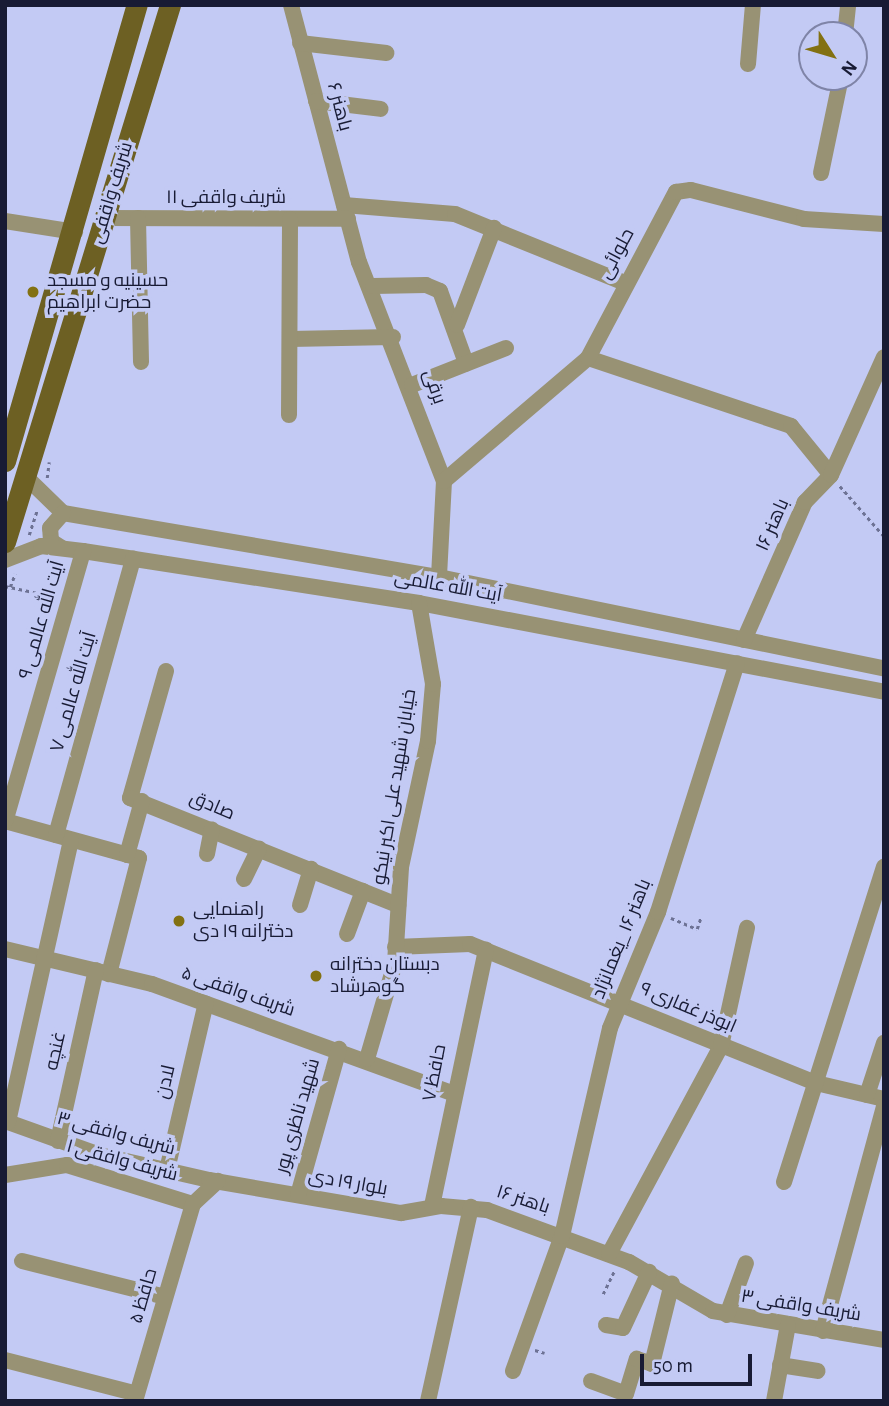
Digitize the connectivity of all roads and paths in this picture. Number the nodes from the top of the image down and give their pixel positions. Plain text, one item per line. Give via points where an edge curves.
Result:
1 (137, 5) edge
2 (170, 5) edge
3 (291, 5) edge
4 (752, 5) edge
5 (300, 43) junction
6 (386, 53) dead end
7 (748, 64) dead end
8 (838, 91) edge
9 (316, 101) junction
10 (381, 109) dead end
11 (821, 173) dead end
12 (346, 212) junction
13 (104, 218) junction
14 (138, 218) junction
15 (290, 219) junction
16 (5, 221) edge
17 (884, 224) edge
18 (494, 228) junction
19 (75, 232) junction
20 (625, 283) junction
21 (373, 286) junction
22 (457, 325) junction
23 (393, 337) junction
24 (290, 339) junction
25 (506, 348) dead end
26 (884, 357) edge
27 (588, 358) junction
28 (141, 362) dead end
29 (466, 363) junction
30 (412, 385) junction
31 (12, 413) edge
32 (289, 415) dead end
33 (5, 461) edge
34 (831, 475) junction
35 (25, 476) junction
36 (444, 481) junction
37 (63, 513) junction
38 (884, 536) edge
39 (5, 542) edge
40 (62, 548) junction
41 (83, 551) junction
42 (133, 559) junction
43 (5, 560) edge
44 (439, 577) junction
45 (5, 586) edge
46 (52, 596) dead end
47 (419, 603) junction
48 (744, 640) junction
49 (737, 663) junction
50 (884, 668) edge
51 (166, 671) dead end
52 (884, 692) edge
53 (142, 802) junction
54 (5, 821) edge
55 (212, 829) junction
56 (64, 838) junction
57 (259, 848) junction
58 (207, 854) dead end
59 (127, 855) junction
60 (884, 866) edge
61 (311, 869) junction
62 (244, 879) dead end
63 (363, 891) junction
64 (300, 905) dead end
65 (398, 905) junction
66 (658, 912) junction
67 (701, 917) dead end
68 (747, 928) dead end
69 (347, 934) dead end
70 (395, 947) junction
71 (5, 949) edge
72 (486, 950) junction
73 (43, 957) junction
74 (102, 972) junction
75 (619, 1001) junction
76 (206, 1003) junction
77 (884, 1043) edge
78 (721, 1046) junction
79 (339, 1049) junction
80 (367, 1059) junction
81 (816, 1083) junction
82 (452, 1093) junction
83 (867, 1095) junction
84 (884, 1099) edge
85 (884, 1106) edge
86 (7, 1121) edge
87 (58, 1141) junction
88 (167, 1170) junction
89 (5, 1175) edge
90 (218, 1181) junction
91 (783, 1182) dead end
92 (298, 1195) junction
93 (193, 1204) junction
94 (432, 1206) junction
95 (471, 1207) junction
96 (562, 1236) junction
97 (615, 1256) junction
98 (22, 1261) dead end
99 (746, 1263) dead end
100 (649, 1272) junction
101 (672, 1283) junction
102 (603, 1294) dead end
103 (165, 1297) junction
104 (727, 1315) junction
105 (606, 1325) dead end
106 (788, 1325) junction
107 (823, 1331) junction
108 (884, 1340) edge
109 (5, 1360) edge
110 (780, 1365) junction
111 (513, 1371) dead end
112 (818, 1371) dead end
113 (591, 1381) dead end
114 (136, 1397) edge
115 (428, 1401) edge
116 (774, 1401) edge

1 - 19 main road, شریف واقفی
2 - 13 main road, شریف واقفی
3 - 5 street, باهنر ۶
4 - 7 street
5 - 6 street
5 - 9 street, باهنر ۶
8 - 11 street
9 - 10 street
9 - 12 street, باهنر ۶
12 - 15 street, شریف واقفی ۱۱
12 - 18 street, شریف واقفی ۱۱ via 426,209
12 - 21 street, برقی
13 - 14 street, شریف واقفی ۱۱
13 - 35 main road, شریف واقفی
14 - 15 street, شریف واقفی ۱۱
14 - 28 street
15 - 24 street
16 - 19 street
17 - 20 street, حلوائی via 804,219 691,190 676,192
18 - 20 street, شریف واقفی ۱۱
18 - 22 street
19 - 31 main road, شریف واقفی
20 - 27 street, حلوائی
21 - 22 street via 426,285 440,291
21 - 23 street, برقی
22 - 29 street
23 - 24 street
23 - 30 street, برقی
24 - 32 street
25 - 29 street
26 - 34 street, باهنر ۱۶
27 - 34 street via 791,426
27 - 36 street, حلوائی
29 - 30 street
30 - 36 street, برقی
31 - 33 main road, شریف واقفی
34 - 38 path
34 - 48 street, باهنر ۱۶ via 805,502
35 - 37 street
35 - 39 main road, شریف واقفی
36 - 44 street, برقی
37 - 40 street via 50,528 51,541
37 - 44 street, آیت الله عالمی
40 - 41 street, آیت الله عالمی
40 - 43 street, آیت الله عالمی via 24,550
41 - 42 street, آیت الله عالمی
41 - 54 street, آیت الله عالمی ۹
42 - 47 street, آیت الله عالمی
42 - 56 street, آیت الله عالمی ۷
44 - 48 street, آیت الله عالمی
45 - 46 path
47 - 49 street, آیت الله عالمی
47 - 65 street, خیابان شهید علی اکبر نیکو via 433,684
48 - 50 street, آیت الله عالمی
49 - 52 street, آیت الله عالمی
49 - 66 street, باهنر ۱۶ _یغمانژاد
51 - 53 street via 130,798
53 - 55 street, صادق
53 - 59 street
54 - 56 street
55 - 57 street, صادق
55 - 58 street
56 - 59 street
56 - 73 street, آیت الله عالمی ۷
57 - 61 street, صادق
57 - 62 street
59 - 74 street, غنچه via 139,858
60 - 81 street
61 - 63 street, صادق
61 - 64 street
63 - 65 street, صادق
63 - 69 street
65 - 70 street, خیابان شهید علی اکبر نیکو
66 - 67 path via 697,929
66 - 75 street, باهنر ۱۶ _یغمانژاد
68 - 78 street
70 - 72 street, ابوذر غفاری ۹ via 470,944
70 - 80 street, خیابان شهید علی اکبر نیکو
71 - 73 street, شریف واقفی ۵
72 - 75 street, ابوذر غفاری ۹
72 - 82 street, حافظ ۷
73 - 74 street, شریف واقفی ۵
73 - 86 street, آیت الله عالمی ۷
74 - 76 street, شریف واقفی ۵
74 - 87 street, غنچه
75 - 78 street, ابوذر غفاری ۹
75 - 96 street, باهنر ۱۶ _یغمانژاد
76 - 79 street, شریف واقفی ۵
76 - 88 street, لادن
77 - 83 street
78 - 81 street, ابوذر غفاری ۹
78 - 97 street
79 - 80 street, شریف واقفی ۵
79 - 92 street, شهید ناظری پور
80 - 82 street, شریف واقفی ۵
81 - 83 street, ابوذر غفاری ۹
81 - 91 street
82 - 94 street, حافظ ۷
83 - 84 street, ابوذر غفاری ۹
85 - 107 street
86 - 87 street, شریف وافقی ۳
87 - 88 street, شریف وافقی ۳
88 - 90 street, شریف وافقی ۳
89 - 93 street, شریف وافقی ۱ via 67,1165
90 - 92 street, بلوار ۱۹ دی
90 - 93 street, شریف وافقی ۱
92 - 94 street, بلوار ۱۹ دی via 401,1213
93 - 103 street, حافظ ۵
94 - 95 street, بلوار ۱۹ دی
95 - 96 street, باهنر ۱۶
95 - 115 street
96 - 97 street, شریف واقفی ۳
96 - 111 street, باهنر ۱۶ _یغمانژاد
97 - 100 street, شریف واقفی ۳
97 - 102 path
98 - 103 street
99 - 104 street
100 - 101 street, شریف واقفی ۳
100 - 105 street via 624,1328
101 - 104 street, شریف واقفی ۳
101 - 113 street via 652,1364 637,1359 626,1394
103 - 114 street, حافظ ۵
104 - 106 street, شریف واقفی ۳
106 - 107 street, شریف واقفی ۳
106 - 110 street
107 - 108 street, شریف واقفی ۳
109 - 114 street
110 - 112 street
110 - 116 street

